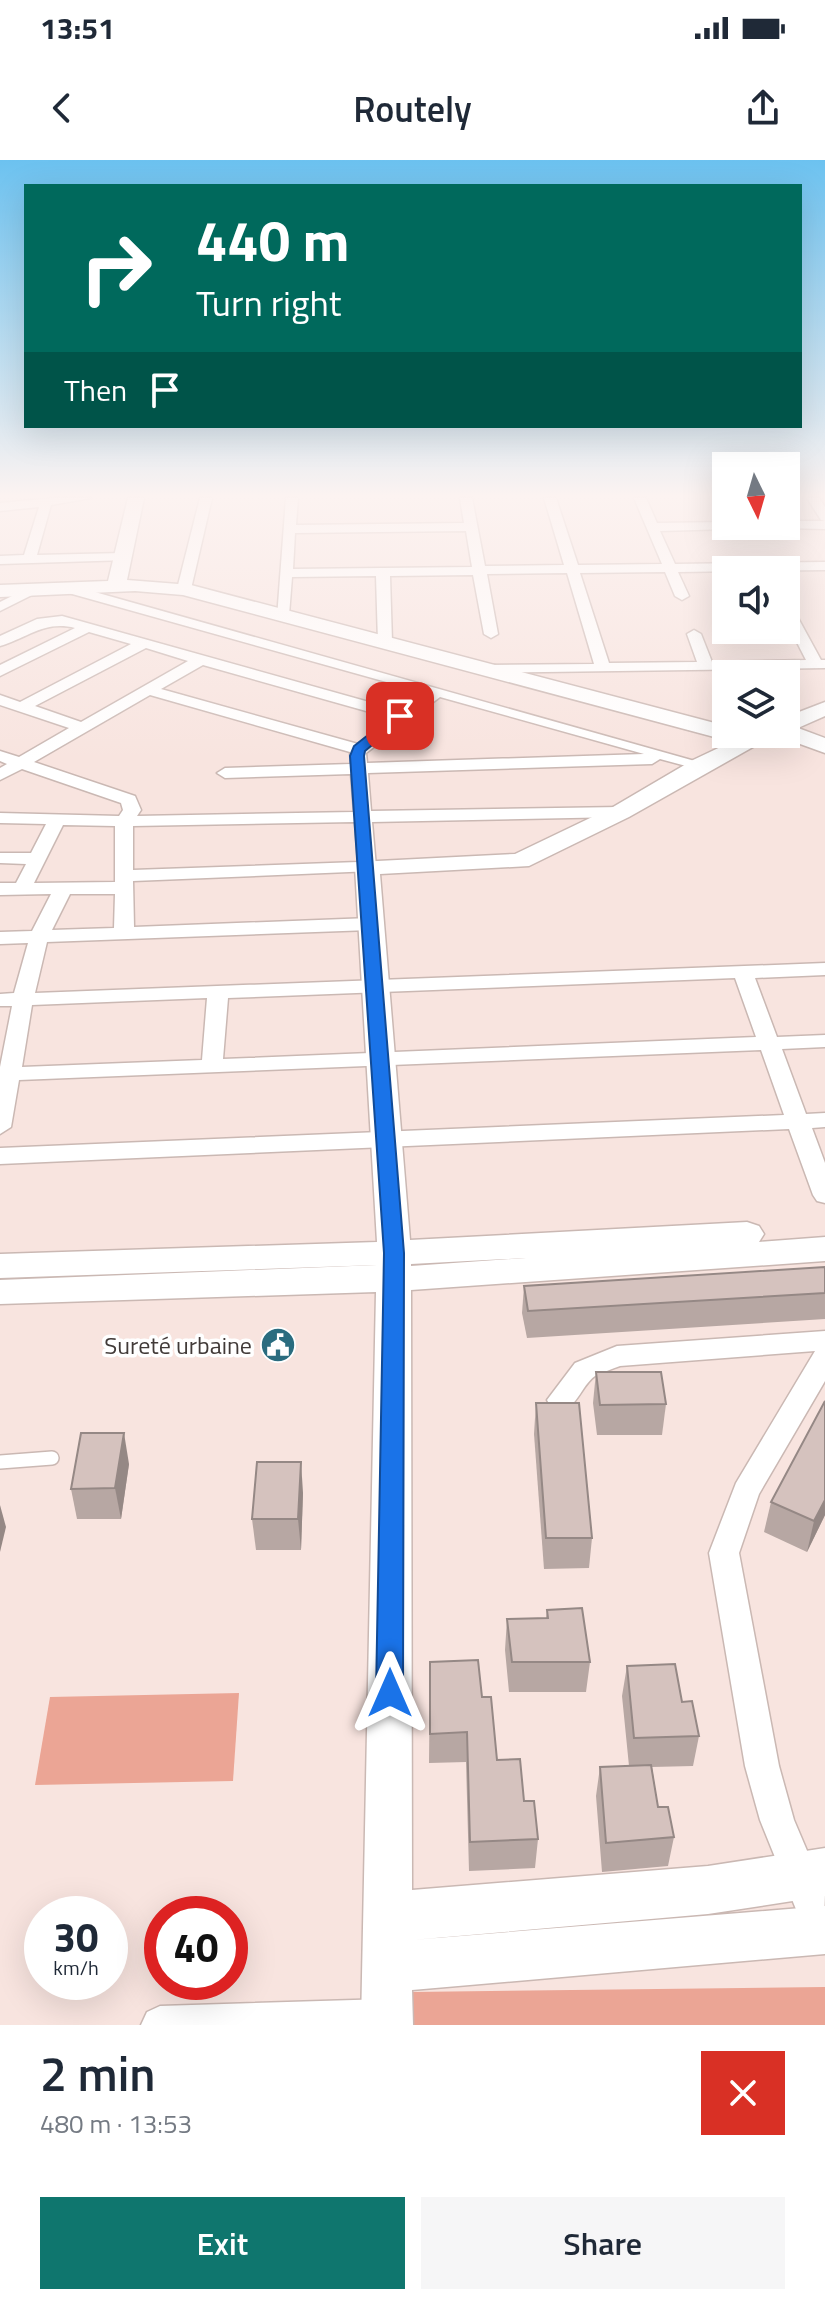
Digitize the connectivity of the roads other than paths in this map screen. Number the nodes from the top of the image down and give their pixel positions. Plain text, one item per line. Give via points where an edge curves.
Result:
1 (185, 585) edge
2 (286, 585) edge
3 (383, 585) edge
4 (480, 585) edge
5 (577, 585) edge
6 (677, 585) edge
7 (116, 586) joint
8 (70, 589) junction
9 (184, 589) junction
10 (35, 590) junction
11 (0, 591) edge
12 (682, 596) dead end
13 (0, 607) edge
14 (282, 615) junction
15 (88, 627) junction
16 (800, 630) edge
17 (491, 634) dead end
18 (694, 634) dead end
19 (0, 642) edge
20 (385, 642) junction
21 (145, 643) junction
22 (200, 660) junction
23 (821, 664) edge
24 (603, 668) junction
25 (707, 668) junction
26 (485, 670) junction
27 (0, 671) edge
28 (149, 690) junction
29 (437, 692) junction
30 (0, 700) edge
31 (22, 707) junction
32 (825, 708) edge
33 (400, 716) junction
34 (800, 721) edge
35 (712, 727) edge
36 (84, 728) junction
37 (800, 734) edge
38 (825, 746) edge
39 (724, 748) edge
40 (359, 749) junction
41 (0, 756) edge
42 (675, 759) junction
43 (21, 763) junction
44 (701, 765) junction
45 (358, 769) junction
46 (225, 773) dead end
47 (0, 775) edge
48 (621, 812) junction
49 (0, 818) edge
50 (363, 818) junction
51 (57, 820) junction
52 (124, 821) junction
53 (0, 858) edge
54 (37, 859) junction
55 (367, 867) junction
56 (122, 882) junction
57 (0, 889) edge
58 (22, 889) junction
59 (62, 891) junction
60 (370, 924) junction
61 (124, 933) junction
62 (39, 936) junction
63 (0, 938) edge
64 (825, 969) edge
65 (743, 972) junction
66 (375, 987) junction
67 (218, 994) junction
68 (23, 999) junction
69 (0, 1000) edge
70 (825, 1041) edge
71 (770, 1043) junction
72 (381, 1059) junction
73 (212, 1064) junction
74 (11, 1074) junction
75 (825, 1120) edge
76 (799, 1121) junction
77 (0, 1127) edge
78 (386, 1138) junction
79 (0, 1156) edge
80 (825, 1195) edge
81 (825, 1230) edge
82 (825, 1249) edge
83 (0, 1266) edge
84 (393, 1266) junction
85 (0, 1292) edge
86 (825, 1341) edge
87 (825, 1358) edge
88 (561, 1400) edge
89 (52, 1458) dead end
90 (0, 1462) edge
91 (812, 1873) edge
92 (388, 1916) junction
93 (824, 1930) edge
94 (388, 1967) junction
95 (387, 2021) edge
96 (160, 2025) edge

1 - 9 street
2 - 14 street
3 - 20 street
4 - 17 street
5 - 24 street
6 - 12 street
7 - 8 street
7 - 9 street
8 - 10 street
8 - 29 street
9 - 14 street
10 - 11 street
10 - 13 street
14 - 20 street
15 - 19 street via 49,621
15 - 21 street
15 - 27 street
16 - 23 street
18 - 25 street
20 - 26 street
21 - 22 street
21 - 31 street
22 - 28 street
22 - 33 street
23 - 25 street
24 - 25 street
24 - 26 street
26 - 35 street
28 - 36 street
28 - 40 street
29 - 33 street
29 - 42 street
30 - 31 street
31 - 36 street
32 - 34 street
33 - 40 street
36 - 43 street
37 - 38 street
39 - 44 street
40 - 45 street
41 - 43 street
42 - 44 street
42 - 45 street
43 - 47 street
43 - 52 street via 129,800 132,810
44 - 48 street
45 - 46 street
45 - 50 street
48 - 50 street
48 - 55 street via 520,861
49 - 51 street
50 - 52 street
50 - 55 street
51 - 52 street
51 - 54 street
52 - 56 street
53 - 54 street
54 - 58 street
55 - 56 street
55 - 60 street
56 - 59 street
56 - 61 street
57 - 58 street
58 - 59 street
59 - 62 street
60 - 61 street
60 - 66 street
61 - 62 street
62 - 63 street
62 - 68 street
64 - 65 street
65 - 66 street
65 - 71 street
66 - 67 street
66 - 72 street
67 - 68 street
67 - 73 street
68 - 69 street
68 - 74 street
70 - 71 street
71 - 72 street
71 - 76 street
72 - 73 street
72 - 78 street
73 - 74 street
74 - 77 street
75 - 76 street
76 - 78 street
76 - 80 street
78 - 79 street
78 - 84 street
81 - 84 street
82 - 84 street
83 - 84 street
84 - 85 street
84 - 92 street
86 - 88 street via 617,1356 584,1370
87 - 91 street via 746,1491 724,1553 762,1766 777,1820
89 - 90 lane
91 - 92 street via 708,1890
91 - 93 street
92 - 94 street
93 - 94 street
94 - 95 street
95 - 96 street

